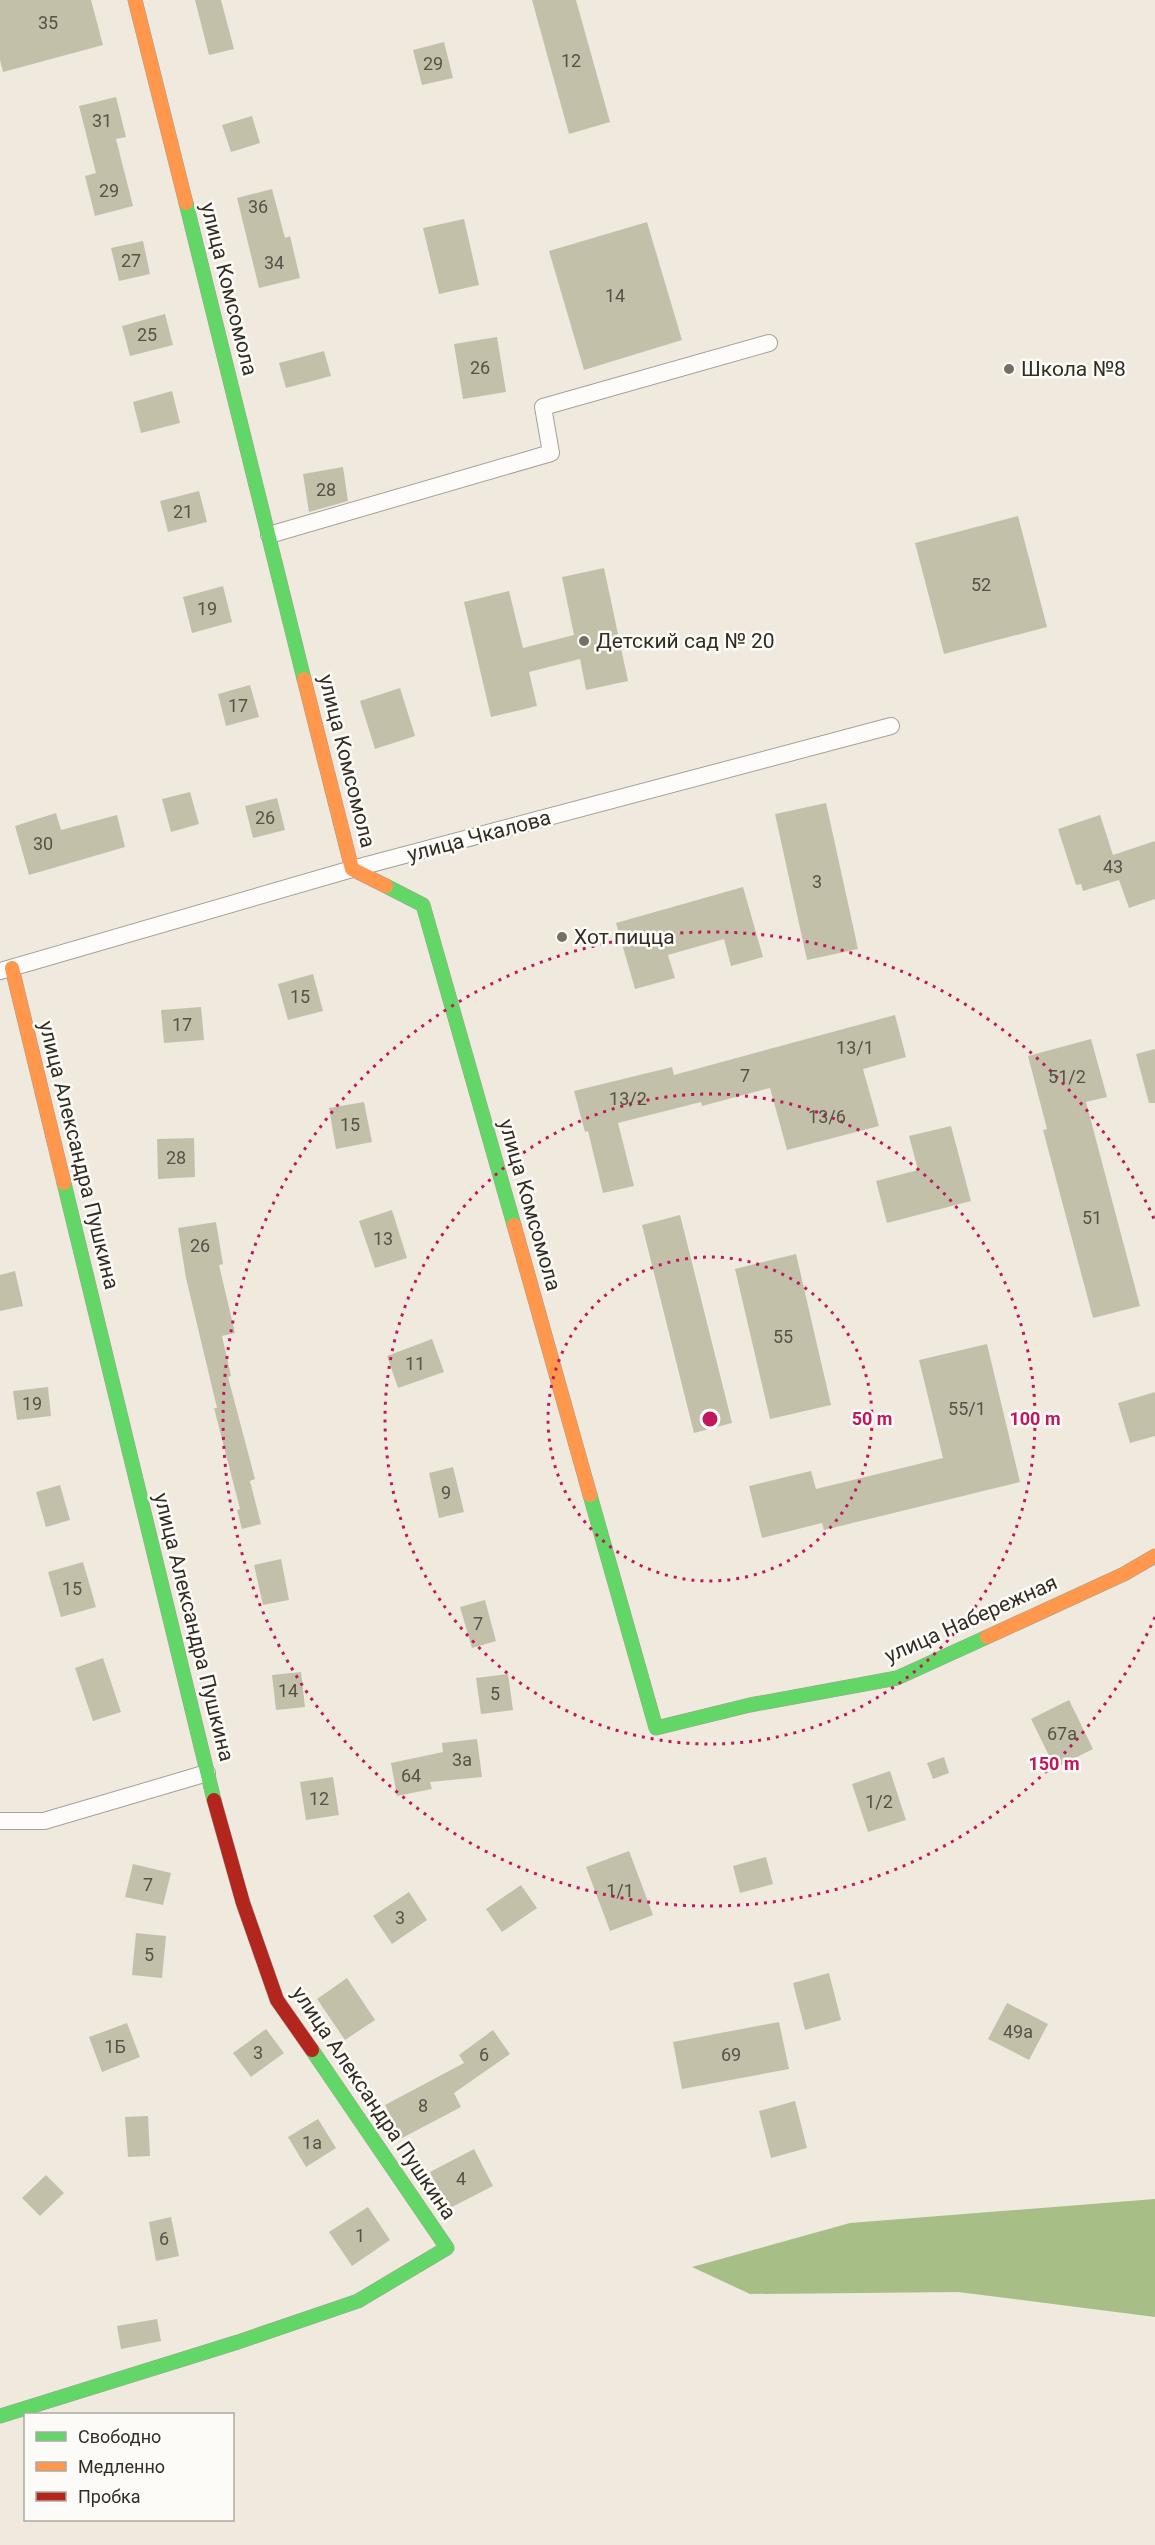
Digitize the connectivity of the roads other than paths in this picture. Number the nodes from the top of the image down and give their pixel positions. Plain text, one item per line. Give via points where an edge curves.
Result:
1 (135, 0) edge
2 (769, 343) dead end
3 (269, 535) junction
4 (891, 726) dead end
5 (352, 869) junction
6 (6, 970) edge
7 (1155, 1556) edge
8 (656, 1728) joint
9 (207, 1773) junction
10 (0, 1821) edge
11 (0, 2416) edge

1 - 3 street, улица Комсомола
2 - 3 street via 543,406 551,453
3 - 5 street, улица Комсомола
4 - 5 street, улица Чкалова
5 - 6 street, улица Чкалова
5 - 8 street, улица Комсомола via 423,905
6 - 9 street, улица Александра Пушкина
7 - 8 street, улица Набережная via 1124,1574 897,1678 750,1705
9 - 10 street via 44,1821
9 - 11 street, улица Александра Пушкина via 243,1903 277,2000 447,2248 358,2301

